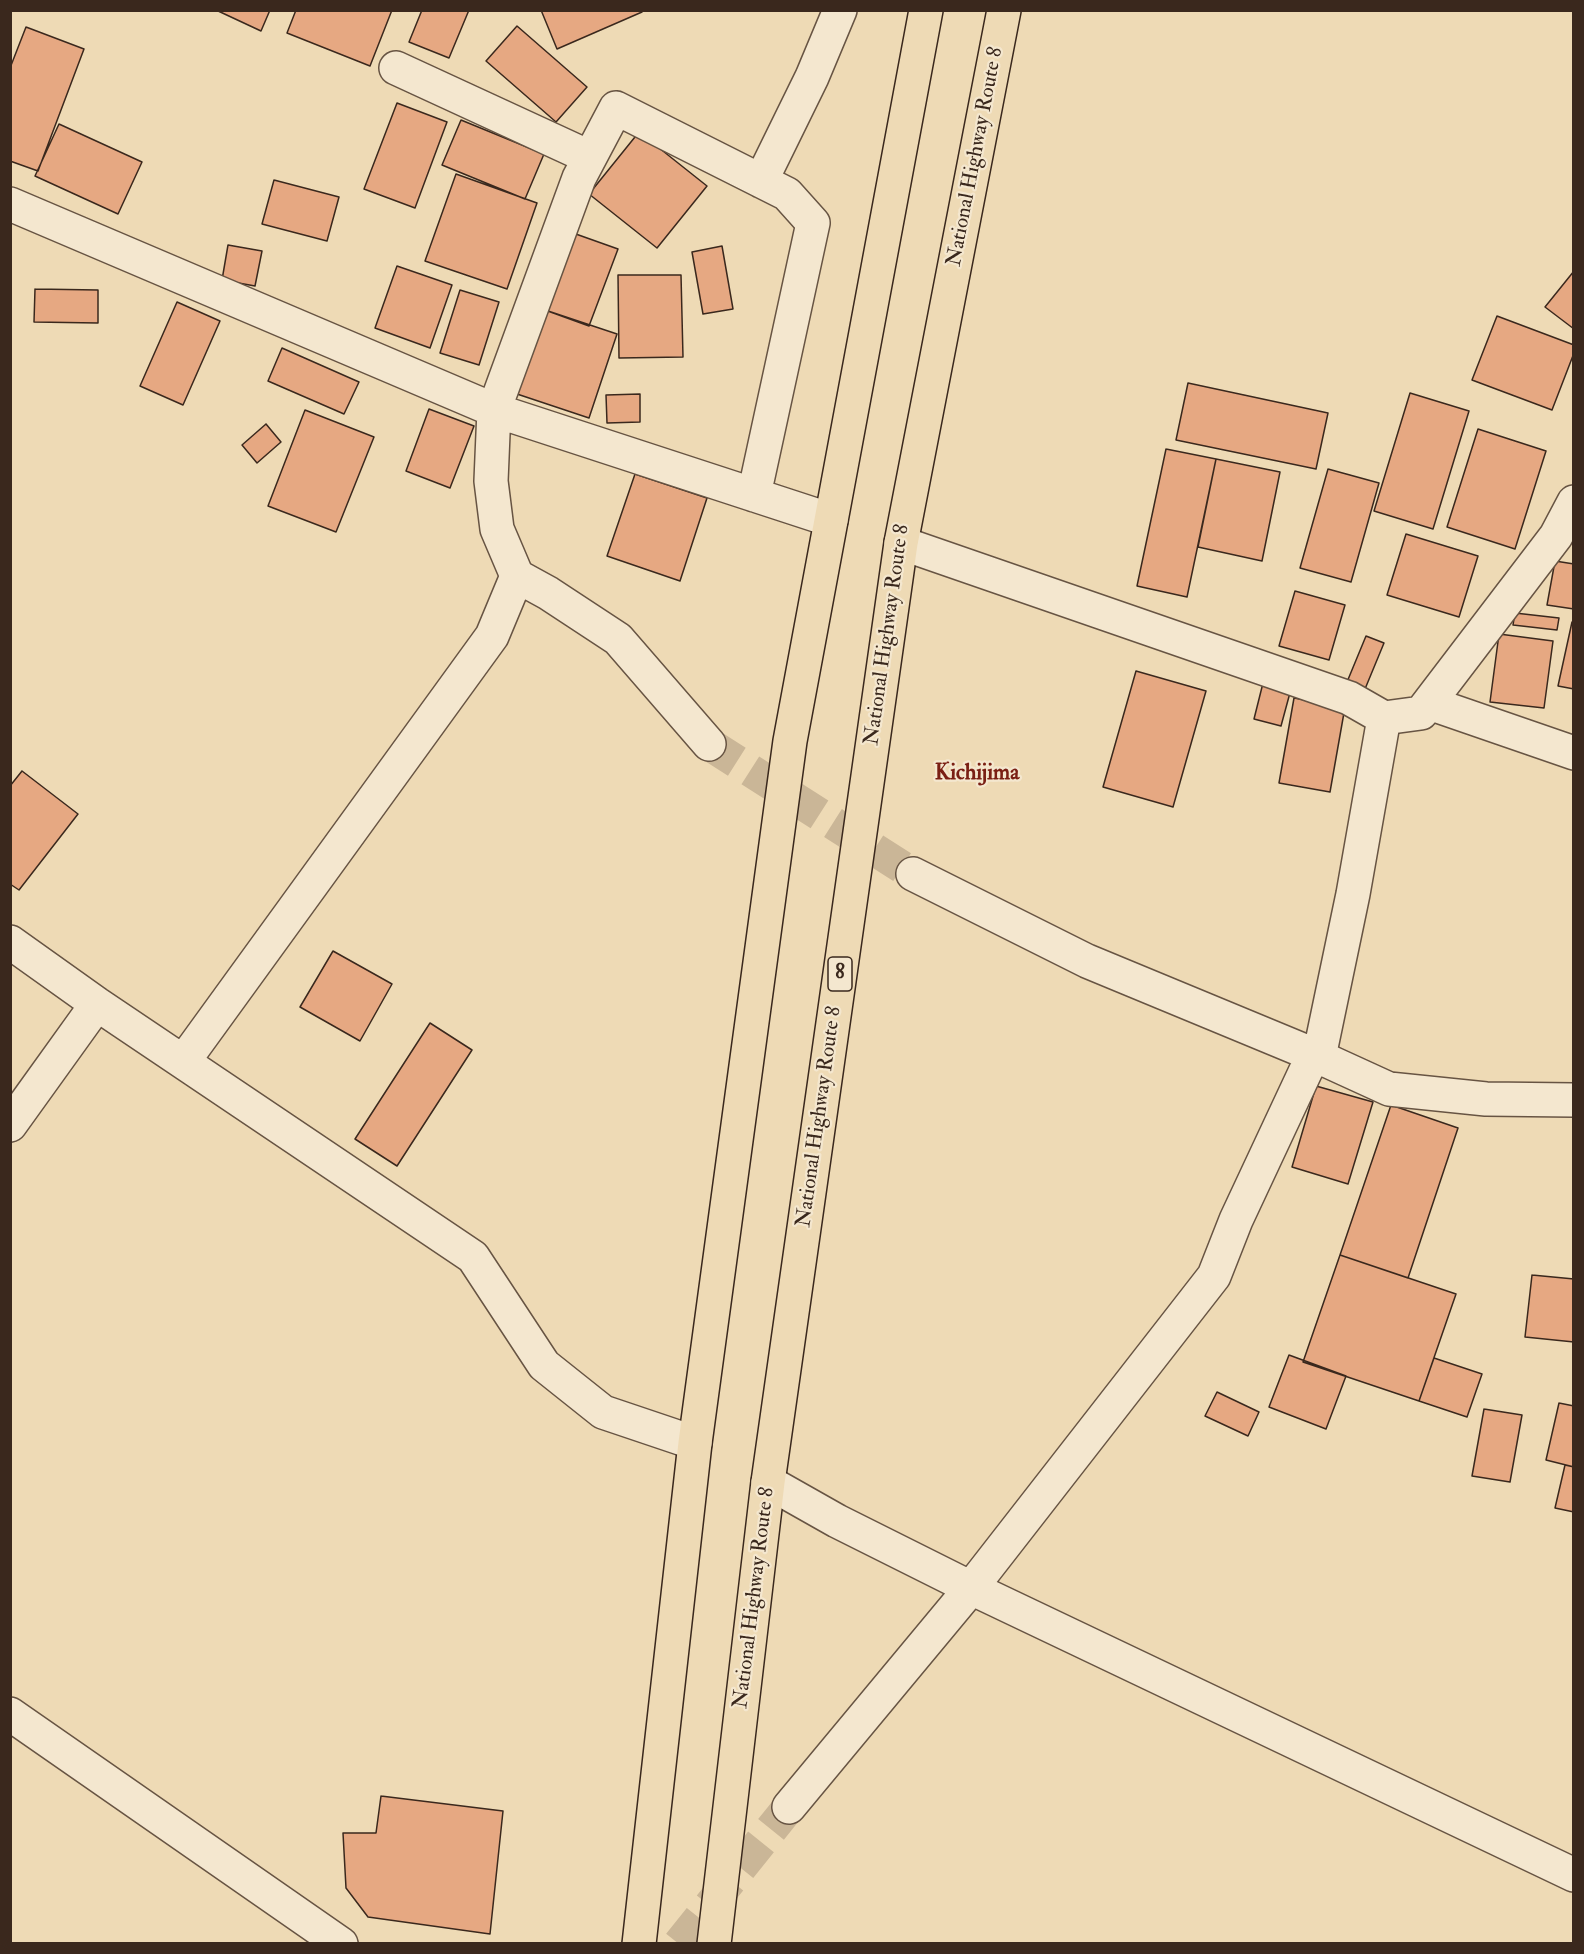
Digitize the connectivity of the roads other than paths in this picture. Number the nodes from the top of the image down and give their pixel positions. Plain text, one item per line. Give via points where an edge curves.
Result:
1 (840, 10) edge
2 (926, 10) edge
3 (1004, 10) edge
4 (396, 68) dead end
5 (589, 158) junction
6 (761, 181) junction
7 (10, 204) edge
8 (494, 410) junction
9 (754, 495) junction
10 (1574, 502) edge
11 (831, 520) junction
12 (901, 543) junction
13 (517, 576) junction
14 (1429, 703) junction
15 (1384, 718) junction
16 (709, 744) tunnel mouth
17 (1574, 753) edge
18 (913, 874) tunnel mouth
19 (10, 942) edge
20 (98, 1004) junction
21 (1318, 1057) junction
22 (183, 1062) junction
23 (1574, 1100) edge
24 (10, 1125) edge
25 (695, 1443) junction
26 (768, 1482) junction
27 (971, 1588) junction
28 (10, 1713) edge
29 (789, 1807) tunnel mouth
30 (1574, 1875) edge
31 (341, 1944) edge
32 (639, 1944) edge
33 (714, 1944) edge

1 - 6 street
2 - 11 highway
3 - 12 highway, National Highway Route 8 / 8
4 - 5 street
5 - 6 street via 616,108
5 - 8 street
6 - 9 street via 787,194 813,223
7 - 8 street
8 - 9 street
8 - 13 street via 491,481 497,529
9 - 11 street
10 - 14 street via 1556,536
11 - 25 highway via 790,741
12 - 15 street via 1349,698
12 - 26 highway, National Highway Route 8 / 8
13 - 16 street via 618,639
13 - 22 street via 492,636
14 - 15 street via 1421,713
14 - 17 street
15 - 21 street via 1353,894
18 - 21 street via 1088,961
19 - 20 street
20 - 22 street
20 - 24 street
21 - 23 street via 1389,1089 1486,1099
21 - 27 street via 1308,1066 1214,1276
22 - 25 street via 472,1257 544,1365 603,1412
25 - 32 highway
26 - 27 street
26 - 33 highway, National Highway Route 8 / 8
27 - 29 street
27 - 30 street
28 - 31 street

